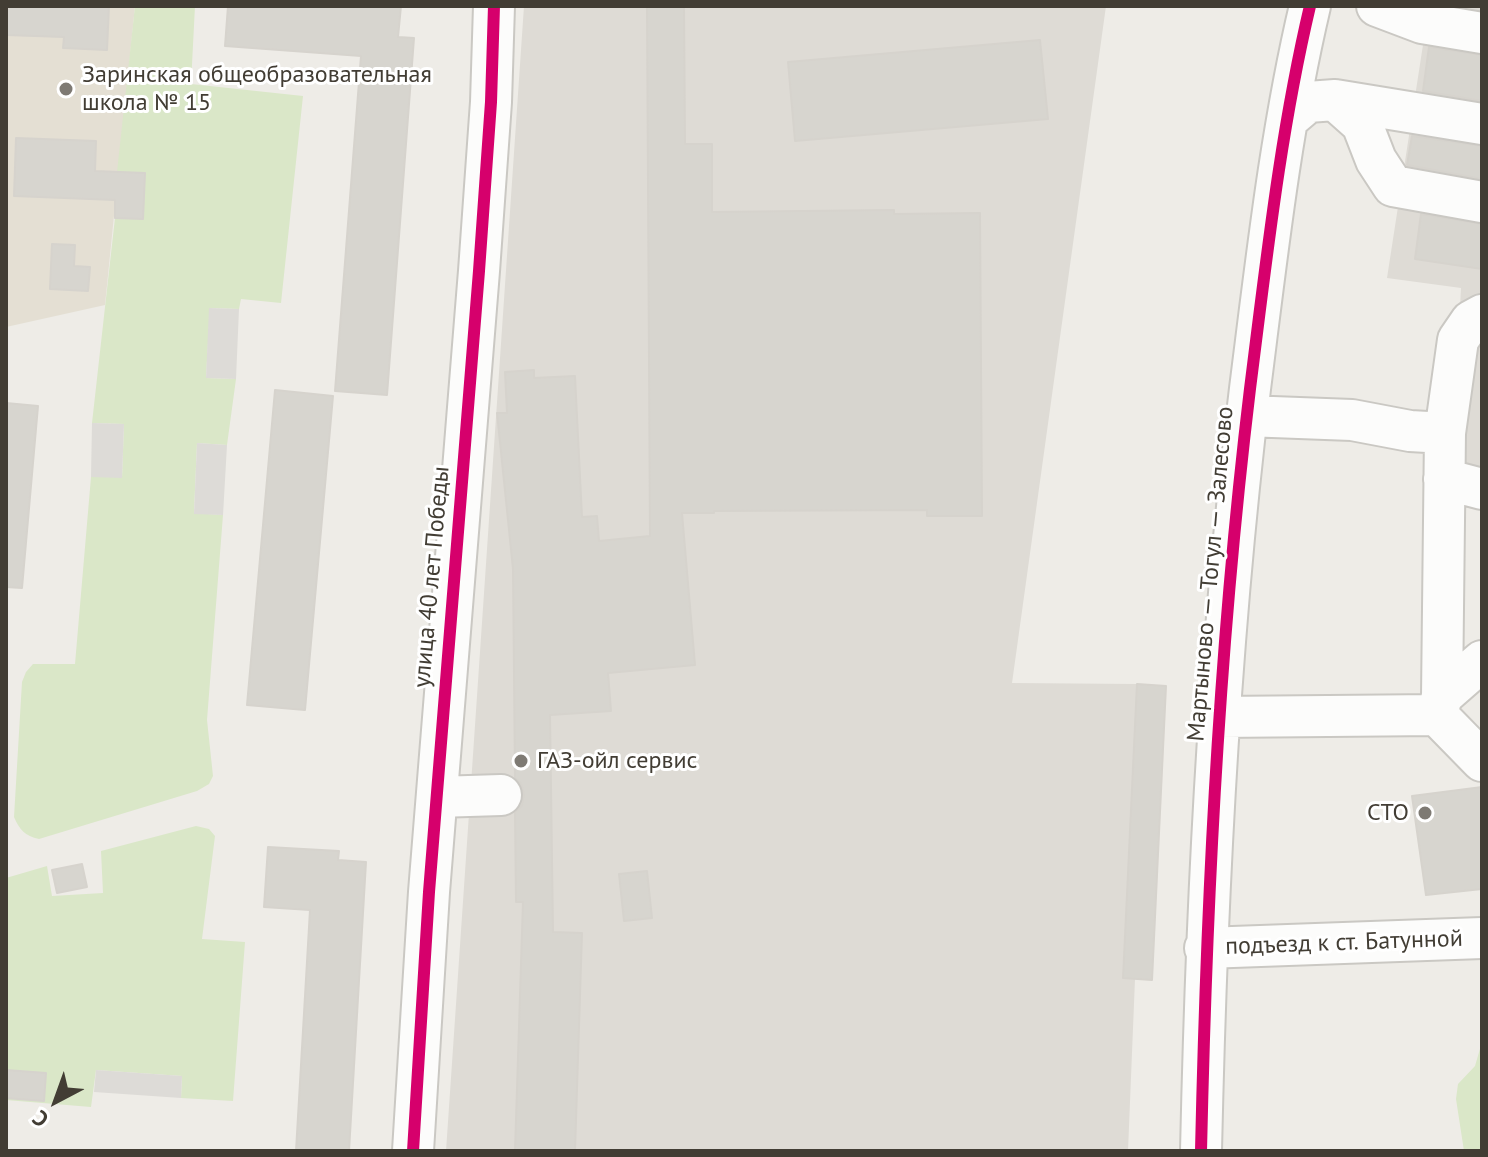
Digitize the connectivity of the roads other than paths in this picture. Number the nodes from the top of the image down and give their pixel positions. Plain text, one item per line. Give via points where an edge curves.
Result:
1 (494, 6) edge
2 (1310, 6) edge
3 (1377, 6) edge
4 (1482, 33) edge
5 (1335, 100) junction
6 (1288, 119) junction
7 (1482, 124) edge
8 (1482, 202) edge
9 (1482, 315) edge
10 (1246, 416) junction
11 (1445, 433) junction
12 (1444, 479) junction
13 (1482, 489) edge
14 (1482, 661) edge
15 (1440, 706) junction
16 (1219, 717) junction
17 (1482, 720) edge
18 (1482, 761) edge
19 (501, 795) dead end
20 (437, 797) junction
21 (1482, 938) edge
22 (1205, 948) junction
23 (413, 1151) edge
24 (1201, 1151) edge

1 - 20 street, улица 40 лет Победы via 480,256
2 - 6 street, Мартыново — Тогул — Залесово
3 - 4 street via 1422,23
5 - 6 street via 1308,102
5 - 7 street
5 - 8 street via 1362,124 1393,186
6 - 10 street, Мартыново — Тогул — Залесово
9 - 11 street via 1458,340
10 - 11 street via 1352,420
10 - 16 street, Мартыново — Тогул — Залесово
11 - 12 street
12 - 13 street
12 - 15 street
14 - 15 street
15 - 16 street
15 - 17 street
15 - 18 street
16 - 22 street, Мартыново — Тогул — Залесово
19 - 20 street
20 - 23 street, улица 40 лет Победы
21 - 22 street, подъезд к ст. Батунной
22 - 24 street, Мартыново — Тогул — Залесово

